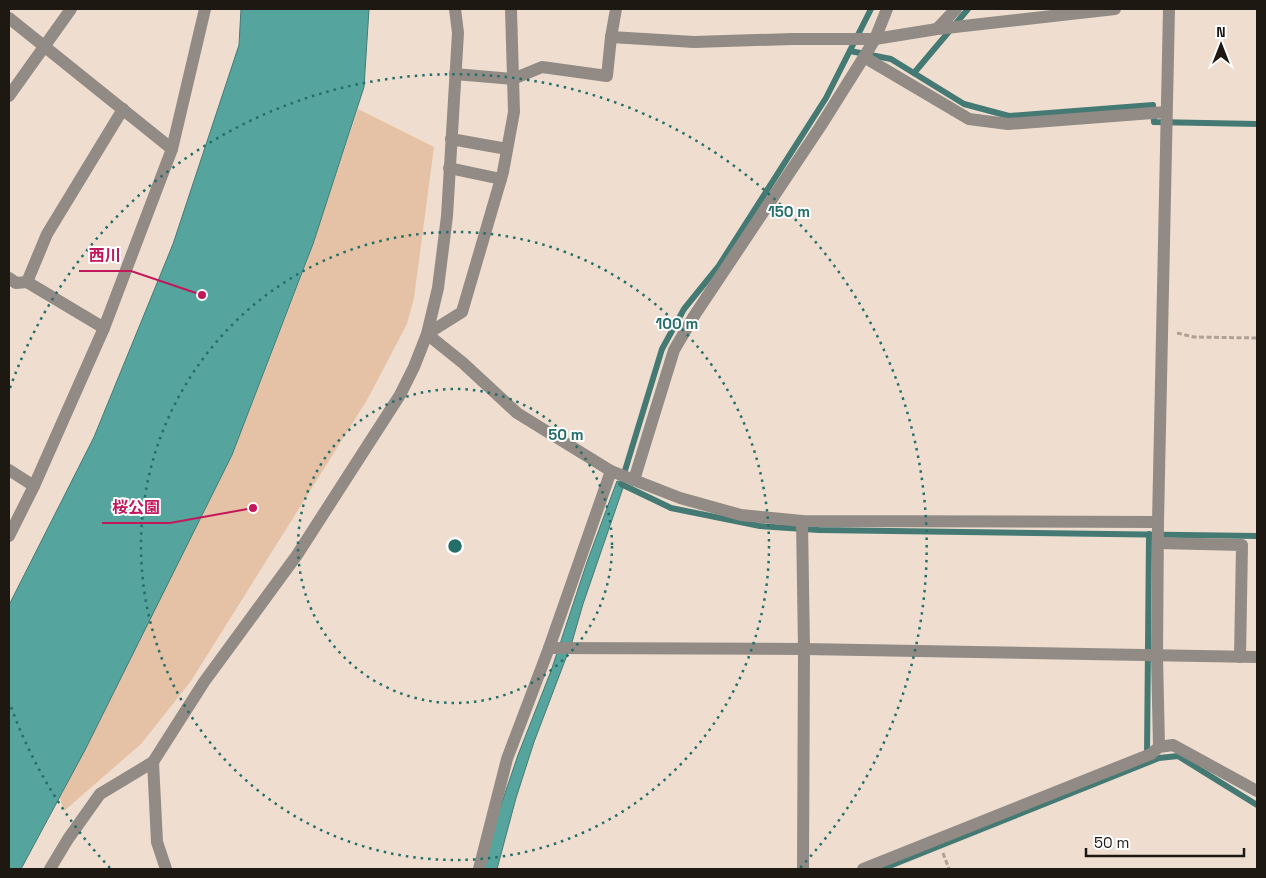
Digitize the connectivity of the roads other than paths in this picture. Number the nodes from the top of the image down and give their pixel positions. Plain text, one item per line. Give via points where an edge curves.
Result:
1 (71, 9) edge
2 (205, 9) edge
3 (455, 9) edge
4 (511, 9) edge
5 (616, 9) edge
6 (887, 9) edge
7 (956, 9) edge
8 (1114, 9) edge
9 (1169, 9) edge
10 (9, 18) edge
11 (937, 29) junction
12 (611, 37) junction
13 (875, 39) junction
14 (45, 46) junction
15 (864, 57) junction
16 (455, 74) junction
17 (513, 79) junction
18 (9, 96) edge
19 (123, 109) junction
20 (1166, 112) junction
21 (451, 140) junction
22 (507, 148) junction
23 (172, 149) junction
24 (449, 168) junction
25 (501, 179) junction
26 (17, 281) edge
27 (9, 295) edge
28 (104, 328) junction
29 (427, 334) junction
30 (9, 470) edge
31 (612, 472) junction
32 (634, 480) junction
33 (34, 486) junction
34 (802, 521) junction
35 (1158, 522) junction
36 (9, 536) edge
37 (1158, 543) junction
38 (549, 648) junction
39 (804, 649) junction
40 (1157, 656) junction
41 (1240, 657) junction
42 (1257, 657) edge
43 (1159, 747) junction
44 (152, 762) junction
45 (1257, 791) edge
46 (62, 849) junction
47 (50, 869) edge
48 (59, 869) edge
49 (166, 869) edge
50 (479, 869) edge
51 (803, 869) edge
52 (863, 869) edge

1 - 14 street
2 - 23 street
3 - 16 street via 458,34
4 - 17 street
5 - 12 street
6 - 13 street
7 - 11 street
8 - 11 street
9 - 20 street
10 - 14 street
11 - 13 street
12 - 13 street via 694,42
12 - 17 street via 606,76 542,67
13 - 15 street
14 - 18 street
14 - 19 street
15 - 20 street via 969,118 1008,124
15 - 32 street via 674,350
16 - 17 street
16 - 21 street
17 - 22 street via 514,112
19 - 23 street
19 - 26 street
20 - 35 street
21 - 22 street
21 - 24 street
22 - 25 street
23 - 28 street
24 - 25 street
24 - 29 street via 438,288
25 - 29 street via 462,312
26 - 27 street
26 - 28 street
28 - 33 street
29 - 31 street via 517,412
29 - 44 street via 400,396 297,555 204,682
30 - 33 street
31 - 32 street
31 - 38 street
32 - 34 street via 680,498 741,515
33 - 36 street
34 - 35 street
34 - 39 street
35 - 37 street
37 - 40 street
37 - 41 street via 1242,545
38 - 39 street
38 - 50 street via 507,758
39 - 40 street
39 - 51 street
40 - 41 street
40 - 43 street
41 - 42 street
43 - 45 street via 1173,745
43 - 52 street via 1151,754
44 - 46 street via 100,794
44 - 49 street via 157,842
46 - 47 street
46 - 48 street

